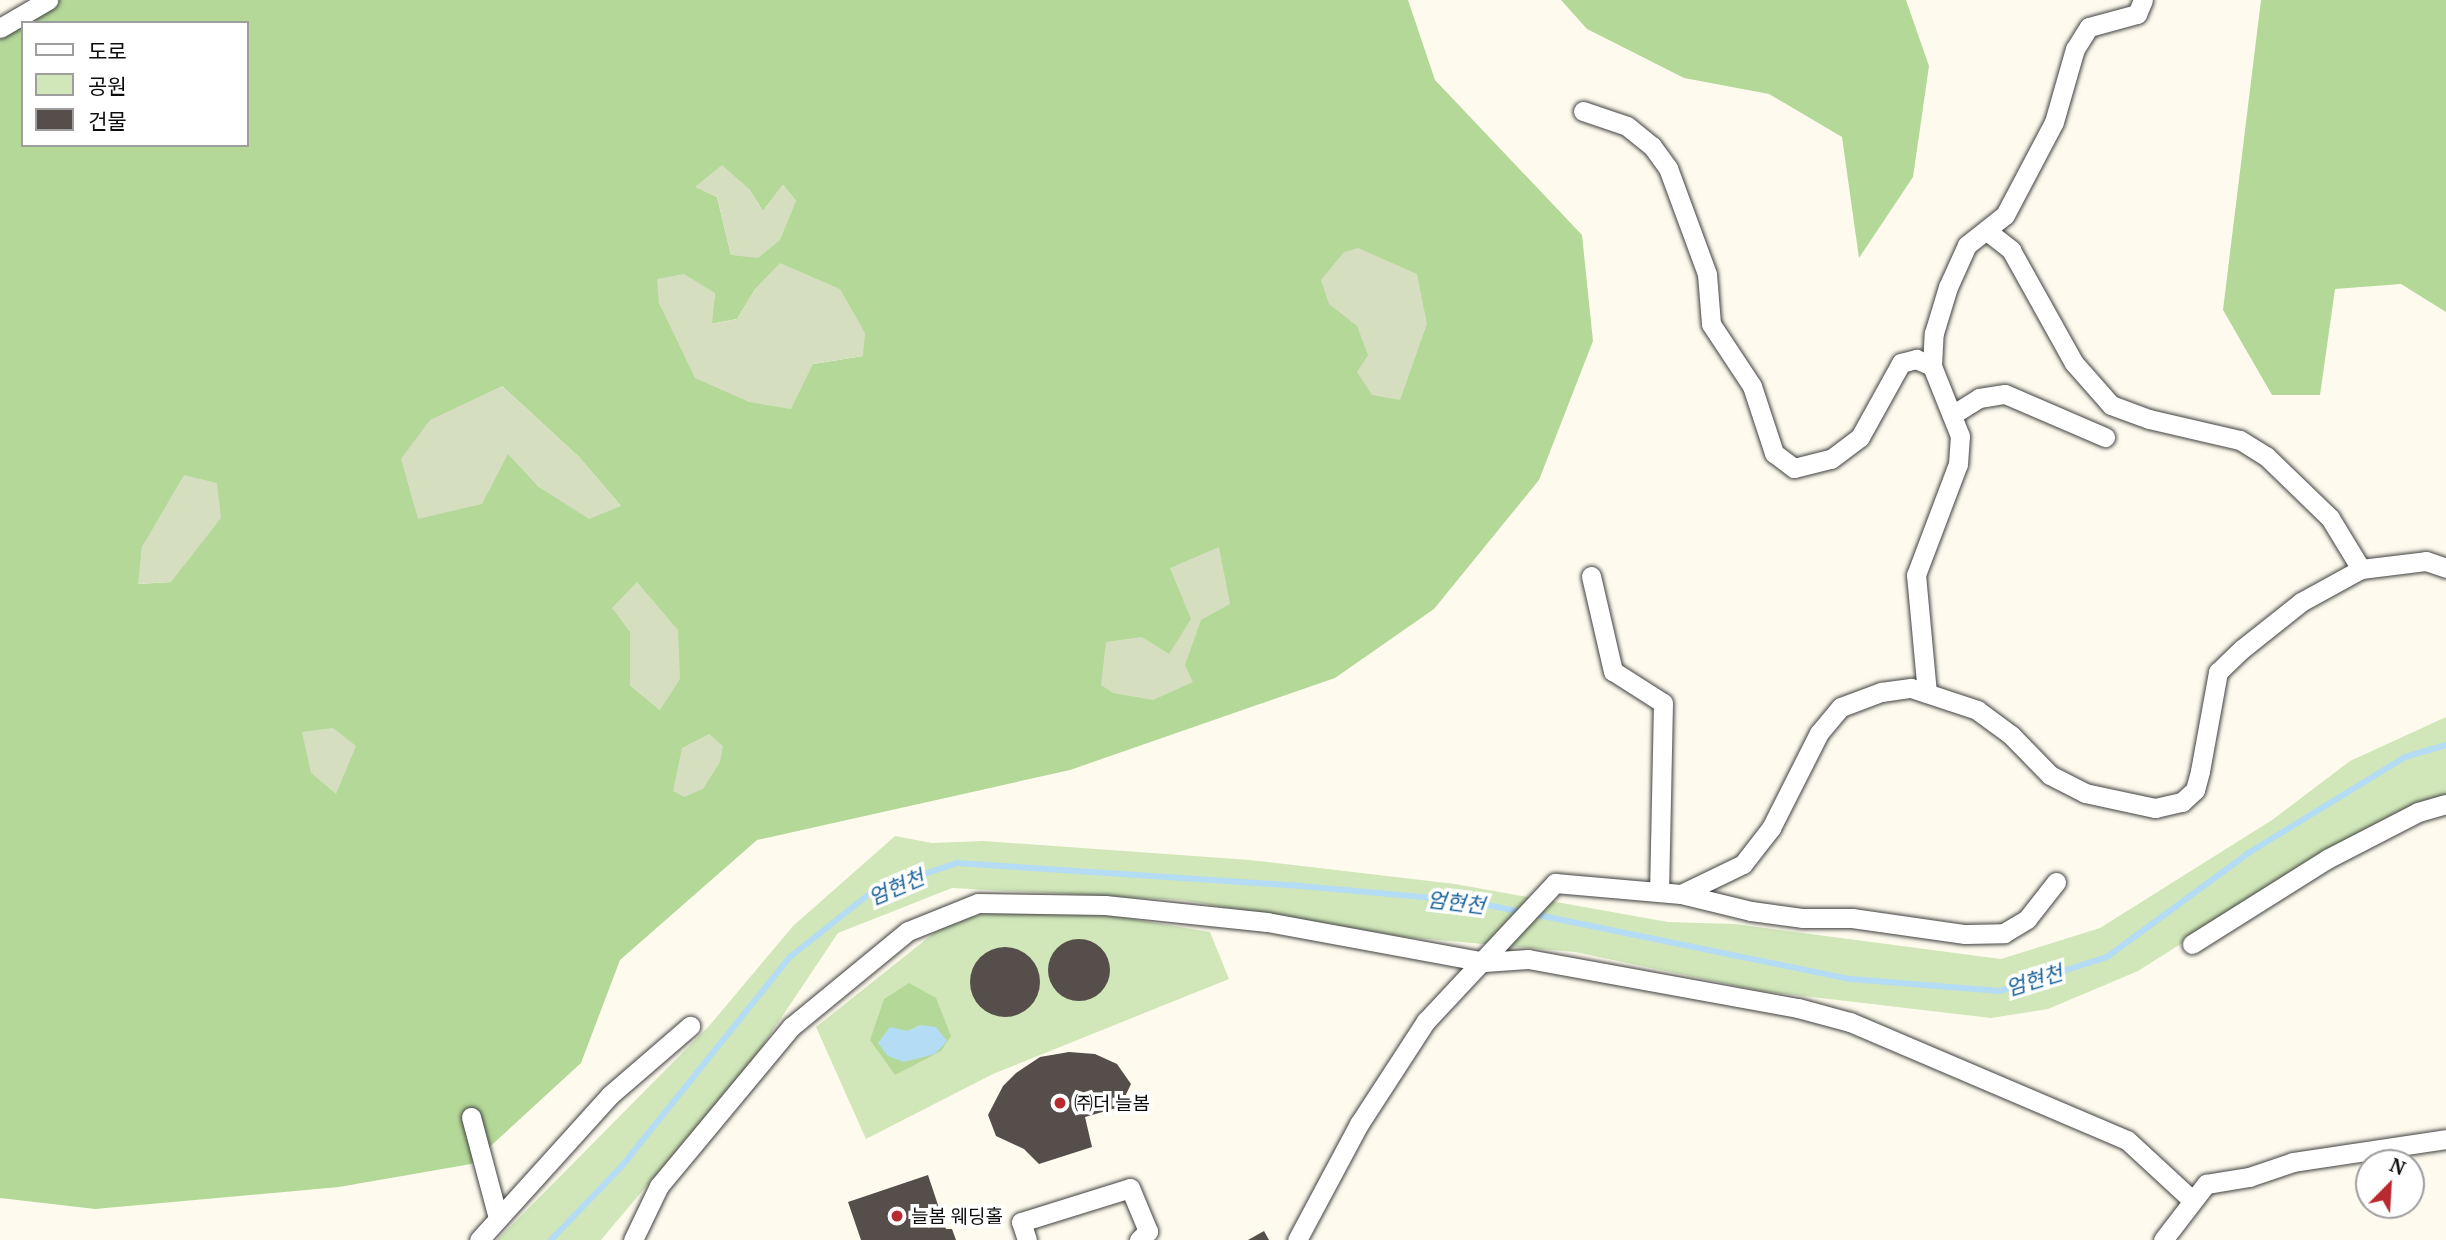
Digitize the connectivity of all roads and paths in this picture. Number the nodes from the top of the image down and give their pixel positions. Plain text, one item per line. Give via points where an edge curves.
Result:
1 (48, 0) edge
2 (2143, 0) edge
3 (0, 28) edge
4 (1583, 111) dead end
5 (1987, 231) junction
6 (1932, 366) junction
7 (1952, 415) junction
8 (2105, 438) dead end
9 (2445, 563) edge
10 (2361, 569) junction
11 (1591, 576) dead end
12 (1927, 693) junction
13 (2446, 804) edge
14 (2056, 882) dead end
15 (1659, 892) junction
16 (1681, 894) junction
17 (2192, 944) dead end
18 (1484, 962) junction
19 (690, 1026) dead end
20 (471, 1117) dead end
21 (2446, 1139) edge
22 (2192, 1200) junction
23 (498, 1218) junction
24 (479, 1240) edge
25 (633, 1240) edge
26 (1027, 1240) edge
27 (1139, 1240) edge
28 (1297, 1240) edge
29 (2163, 1240) edge

1 - 3 street
2 - 5 street via 2137,15 2089,27 2075,49 2054,122 2005,215
4 - 6 street via 1627,126 1652,146 1668,168 1707,274 1712,324 1752,386 1774,453 1794,468 1830,459 1860,438 1901,363 1916,359
5 - 6 street via 1967,246 1948,287 1934,332
5 - 10 street via 2011,250 2074,363 2111,405 2149,419 2240,440 2266,456 2330,518
6 - 7 street
7 - 8 street via 1979,398 2004,394
7 - 12 street via 1960,436 1958,464 1916,575
9 - 10 street
10 - 12 street via 2301,602 2218,671 2195,790 2182,802 2155,807 2085,793 2050,775 2011,735 1977,710
11 - 15 street via 1613,671 1663,703
12 - 16 street via 1911,688 1881,692 1841,707 1819,733 1771,828 1743,864
13 - 17 street via 2418,812 2327,859
14 - 16 street via 2027,919 2004,933 1978,934 1852,918 1789,916
15 - 16 street
15 - 18 street via 1555,883
18 - 22 street via 1528,959 1798,1008 1850,1022 2126,1140
18 - 25 street via 1267,922 1105,905 978,903 908,931 791,1027 659,1186
18 - 28 street via 1426,1021 1359,1124
19 - 23 street via 610,1095
20 - 23 street
21 - 22 street via 2293,1162 2249,1177 2206,1184
22 - 29 street
23 - 24 street
26 - 27 street via 1021,1222 1130,1188 1148,1231

